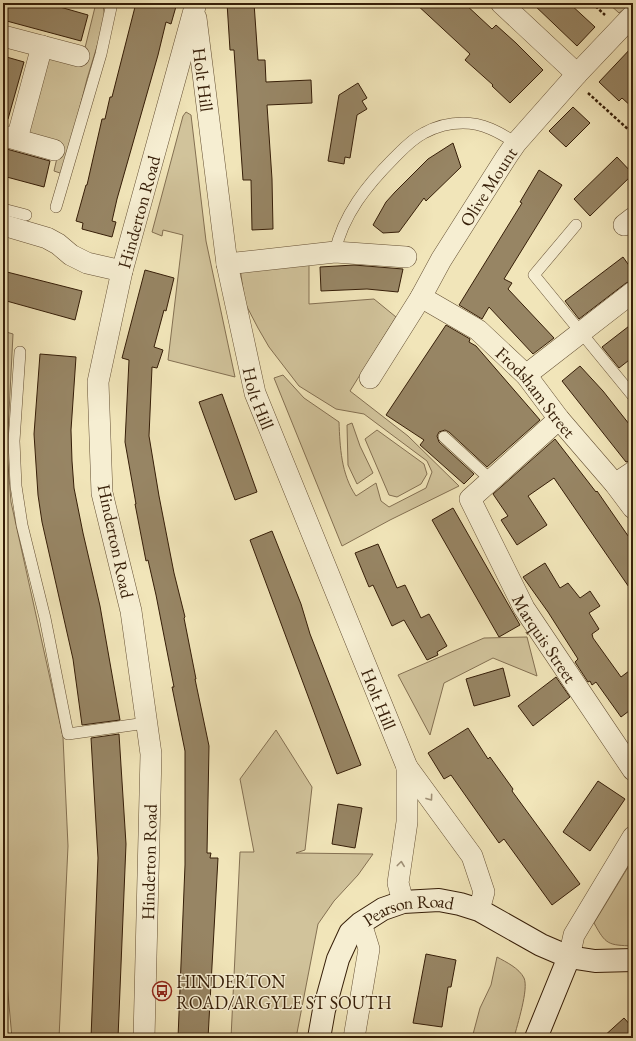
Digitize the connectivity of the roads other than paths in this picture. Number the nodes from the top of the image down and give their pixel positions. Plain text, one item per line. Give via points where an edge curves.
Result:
1 (112, 3) edge
2 (501, 3) edge
3 (195, 5) edge
4 (633, 15) edge
5 (3, 36) edge
6 (42, 46) junction
7 (79, 56) dead end
8 (575, 77) junction
9 (10, 137) edge
10 (516, 143) junction
11 (54, 150) dead end
12 (56, 207) dead end
13 (3, 209) edge
14 (26, 215) dead end
15 (576, 224) dead end
16 (3, 225) edge
17 (335, 252) junction
18 (406, 257) dead end
19 (227, 264) junction
20 (122, 271) junction
21 (633, 292) edge
22 (420, 297) junction
23 (580, 333) junction
24 (20, 352) dead end
25 (526, 375) junction
26 (370, 378) dead end
27 (633, 395) edge
28 (559, 420) junction
29 (444, 437) dead end
30 (633, 472) edge
31 (491, 480) junction
32 (615, 484) junction
33 (633, 508) edge
34 (146, 723) junction
35 (407, 767) junction
36 (633, 770) edge
37 (633, 837) edge
38 (403, 902) junction
39 (479, 910) junction
40 (361, 923) junction
41 (569, 957) junction
42 (633, 960) edge
43 (144, 1038) edge
44 (319, 1038) edge
45 (354, 1038) edge
46 (536, 1038) edge

1 - 12 lane via 101,54
2 - 8 street
3 - 19 street, Holt Hill
3 - 20 street, Hinderton Road
4 - 8 street, Olive Mount
5 - 6 street
6 - 7 street
6 - 9 street
8 - 10 street, Olive Mount
9 - 11 street
10 - 17 lane via 497,131 462,123 442,126 424,133 409,143 377,175 356,203 338,237
10 - 22 street, Olive Mount
13 - 14 lane
15 - 23 lane via 534,276
16 - 20 street via 47,238 70,255 87,263
17 - 18 street
17 - 19 street
19 - 35 street, Holt Hill via 255,393
20 - 34 street, Hinderton Road via 98,382 102,493 131,611
21 - 23 street
22 - 25 street, Frodsham Street via 478,330
22 - 26 street, Olive Mount
23 - 25 street
23 - 27 lane
24 - 34 lane via 14,441 16,486 22,525 45,618 68,734
25 - 28 street, Frodsham Street
28 - 31 street
28 - 32 street, Frodsham Street
29 - 31 lane
30 - 32 street
31 - 36 street, Marquis Street via 470,499 524,608
32 - 33 street, Frodsham Street
34 - 43 street, Hinderton Road via 151,754
38 -> 35 street, Holt Hill via 398,883 407,822
35 -> 39 street, Holt Hill via 472,856 484,892
37 - 41 street via 574,935
38 - 39 main road, Pearson Road via 439,900
38 - 40 main road, Pearson Road via 383,909
39 - 41 main road, Pearson Road via 541,945
40 - 44 main road, Pearson Road via 350,933 338,959
40 - 45 street via 369,949
41 - 42 main road, Pearson Road via 595,961
41 - 46 main road

